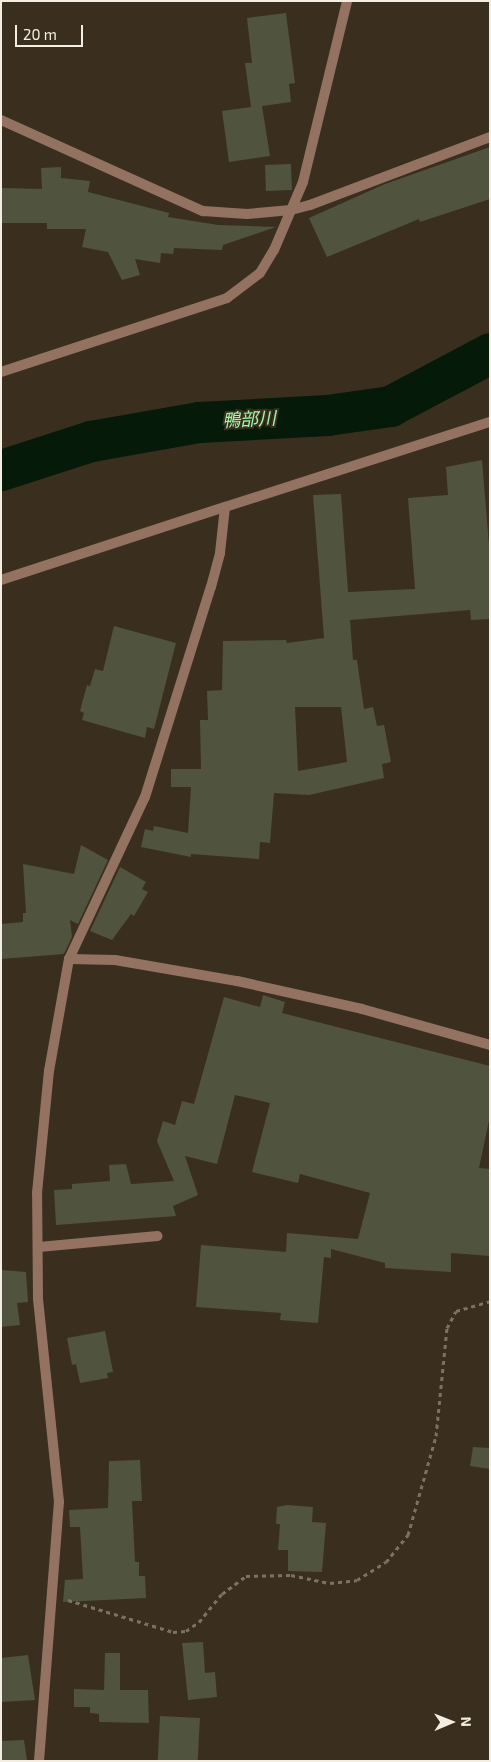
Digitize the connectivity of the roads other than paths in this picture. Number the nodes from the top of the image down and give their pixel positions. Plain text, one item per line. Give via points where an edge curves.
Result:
1 (347, 1) edge
2 (1, 120) edge
3 (490, 137) edge
4 (291, 210) junction
5 (1, 372) edge
6 (490, 422) edge
7 (225, 507) junction
8 (1, 580) edge
9 (69, 959) junction
10 (490, 1045) edge
11 (157, 1236) dead end
12 (39, 1247) junction
13 (39, 1761) edge

1 - 4 street via 322,115 303,182
2 - 4 street via 203,212 247,214
3 - 4 street
4 - 5 street via 260,273 227,298
6 - 7 street
7 - 8 street
7 - 9 street via 213,579 148,788
9 - 10 street via 114,960 236,981 362,1009
9 - 12 street via 48,1080 37,1193
11 - 12 street
12 - 13 street via 38,1299 59,1502

